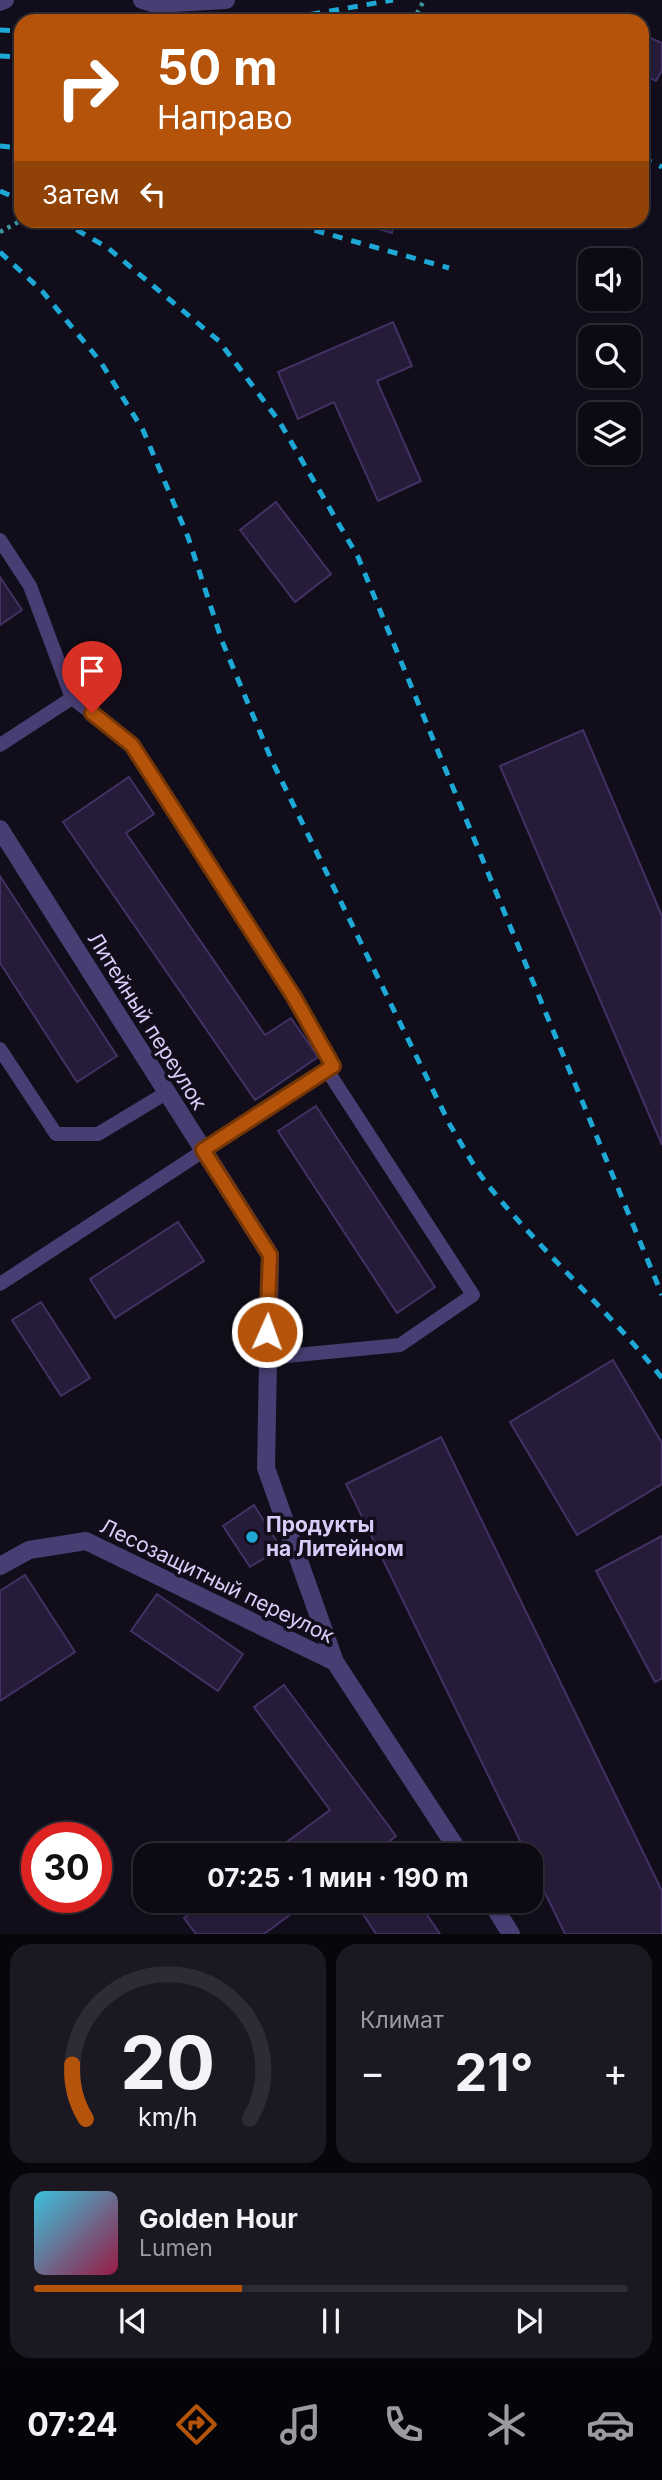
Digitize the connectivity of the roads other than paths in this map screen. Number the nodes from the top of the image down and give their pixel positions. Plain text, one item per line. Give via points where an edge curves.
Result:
1 (5, 0) edge
2 (142, 0) edge
3 (226, 0) edge
4 (0, 2) edge
5 (0, 540) edge
6 (72, 698) junction
7 (0, 745) edge
8 (0, 829) edge
9 (0, 1049) edge
10 (327, 1070) junction
11 (166, 1093) junction
12 (203, 1150) junction
13 (0, 1284) edge
14 (266, 1358) junction
15 (0, 1566) edge
16 (335, 1662) junction
17 (453, 1843) edge
18 (498, 1913) edge
19 (511, 1934) edge

1 - 4 street
2 - 3 street via 155,4
5 - 6 lane via 30,586
6 - 7 lane
6 - 10 lane via 132,745 294,997 333,1066
8 - 11 street, Литейный переулок
9 - 11 lane via 56,1135 98,1134
10 - 12 lane
10 - 14 lane via 473,1295 400,1345
11 - 12 street, Литейный переулок
12 - 13 lane
12 - 14 street, Литейный переулок via 270,1255
14 - 16 street, Лесозащитный переулок via 266,1468
15 - 16 street, Лесозащитный переулок via 29,1550 86,1541
16 - 17 street, Лесозащитный переулок
18 - 19 street

